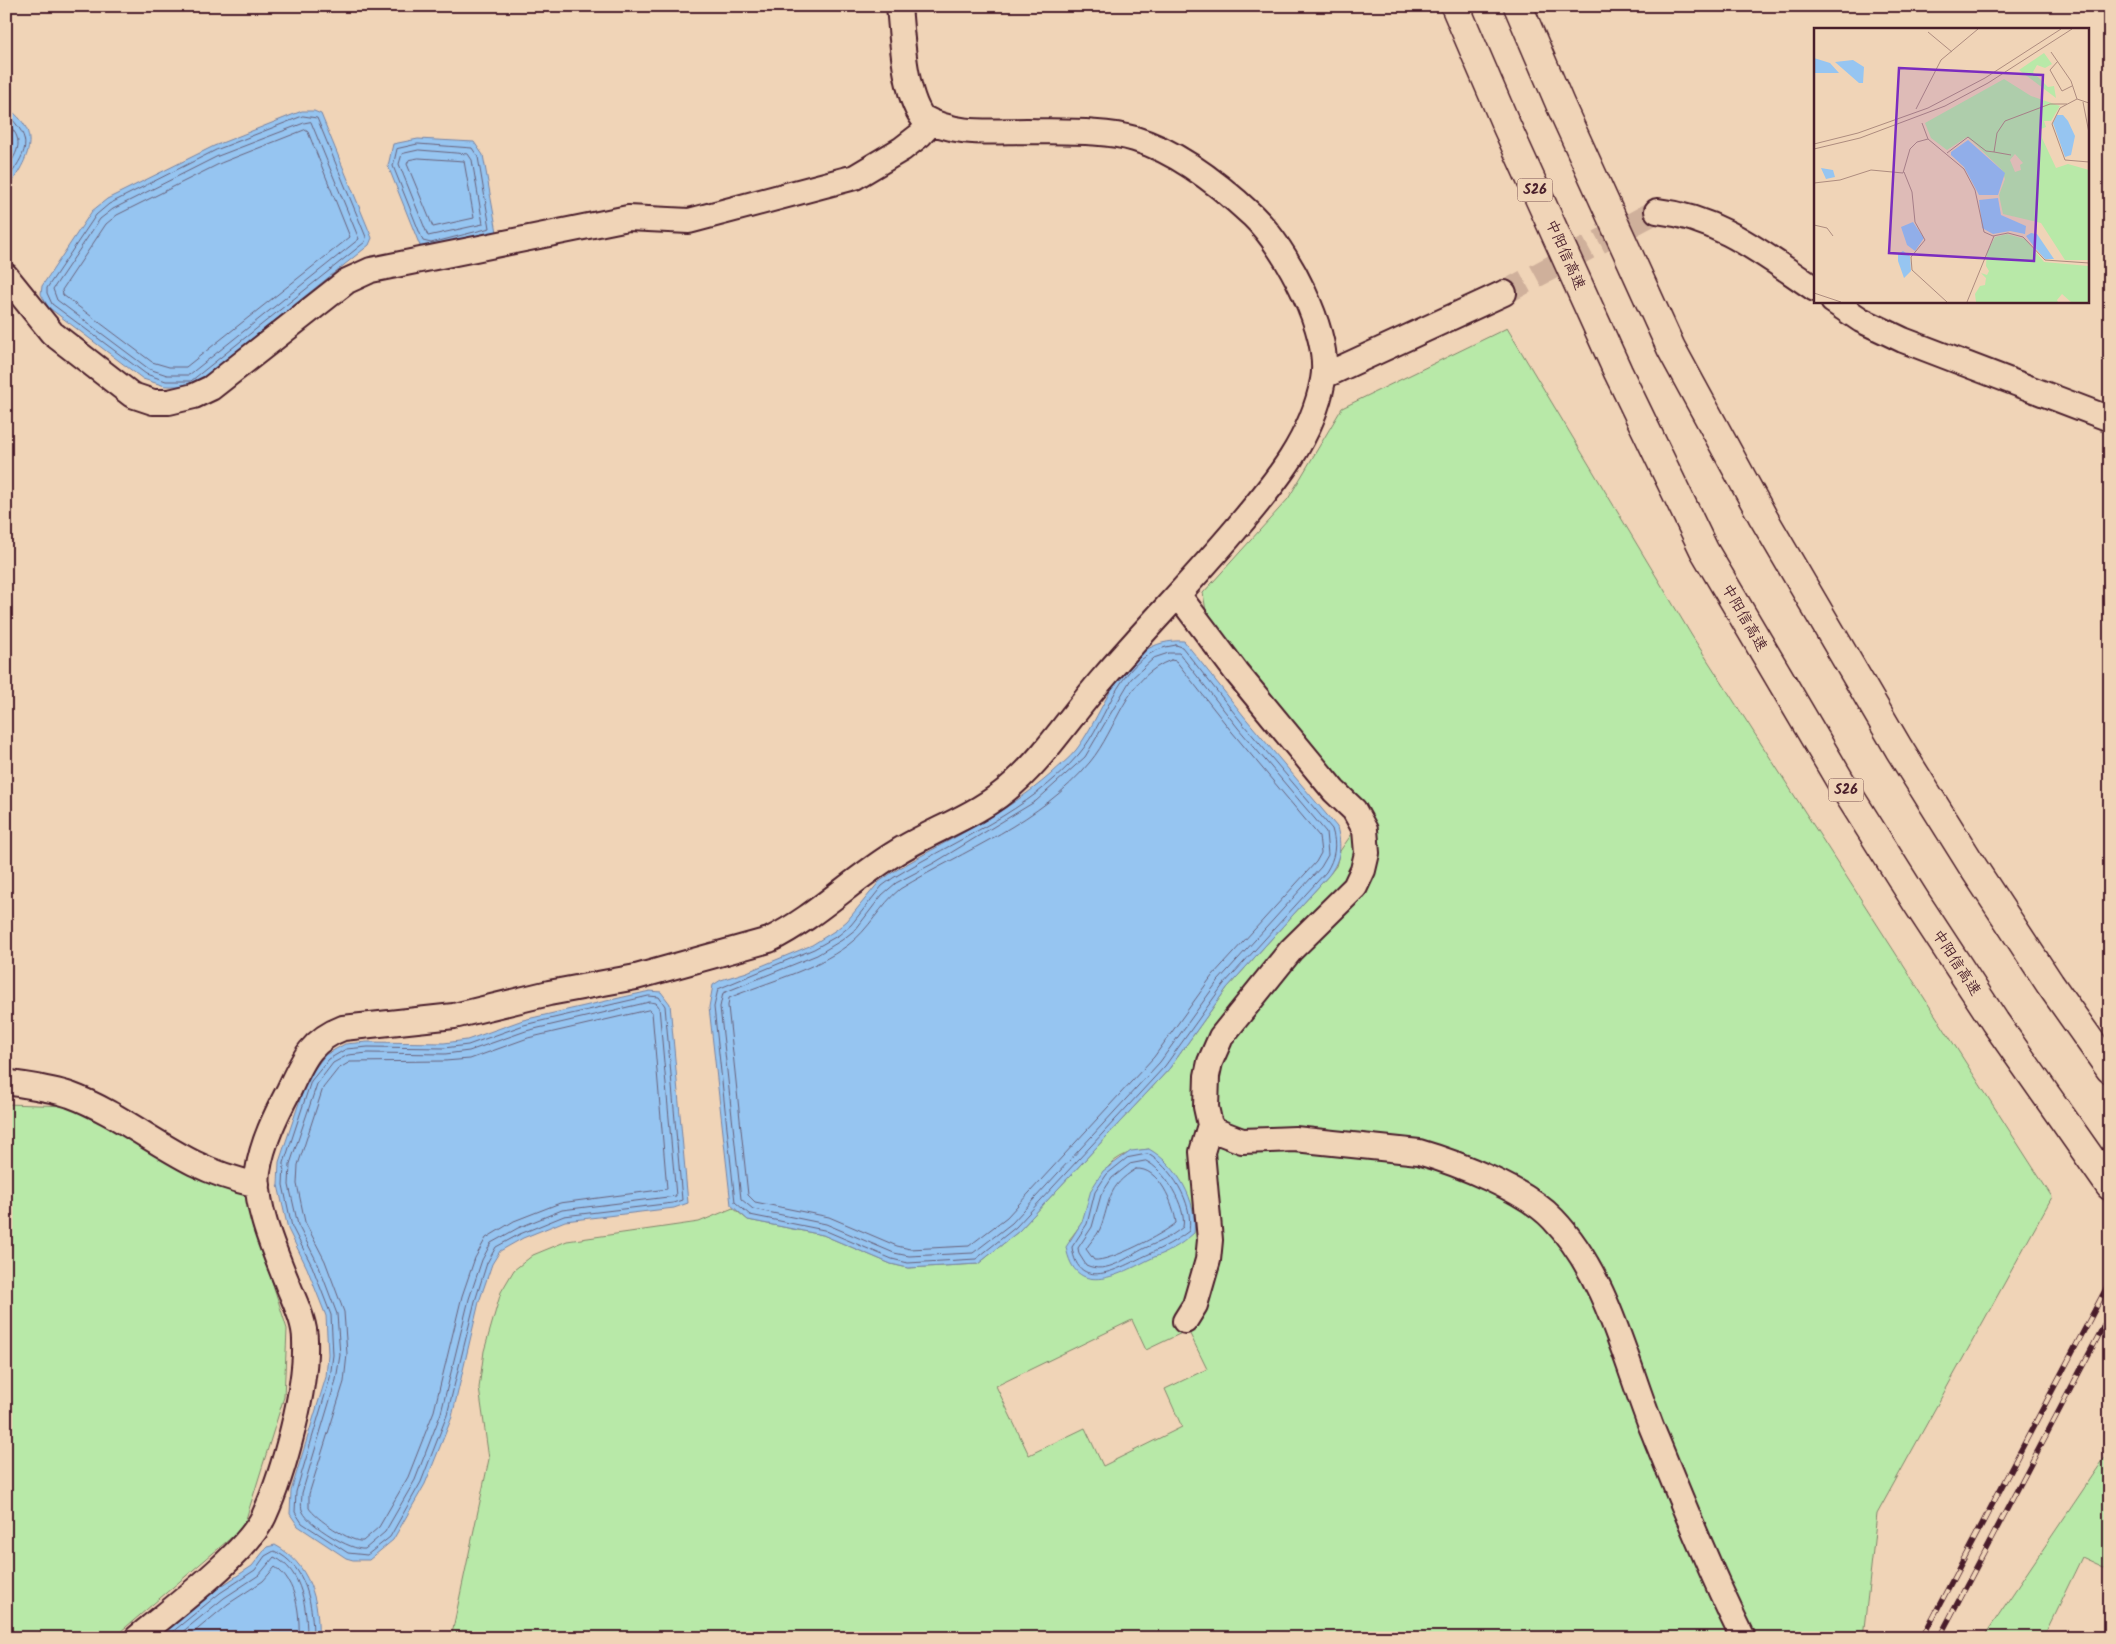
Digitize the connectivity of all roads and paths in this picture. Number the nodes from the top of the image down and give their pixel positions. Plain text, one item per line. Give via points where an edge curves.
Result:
1 (900, 6) edge
2 (1455, 6) edge
3 (1518, 6) edge
4 (932, 122) junction
5 (1657, 211) tunnel mouth
6 (6, 276) edge
7 (1814, 288) edge
8 (1504, 293) tunnel mouth
9 (1834, 302) edge
10 (1324, 376) junction
11 (2110, 420) edge
12 (1179, 596) junction
13 (2110, 1069) edge
14 (6, 1082) edge
15 (1210, 1125) junction
16 (258, 1185) junction
17 (2110, 1186) edge
18 (1185, 1321) dead end
19 (137, 1638) edge
20 (1743, 1638) edge

1 - 4 street via 904,51 915,103 922,117
2 - 17 highway, 中阳信高速 / S26 via 1618,372 1704,550 1842,784 1917,903 1995,1022
3 - 13 highway via 1671,348 1763,517 1963,850
4 - 6 street via 902,149 855,177 714,216 677,222 652,217 628,218 371,270 347,281 211,388 169,402 153,402 132,394 52,333
4 - 10 street via 963,132 1028,131 1132,138 1163,150 1201,172 1254,218 1283,252 1311,308 1322,350
5 - 7 street via 1714,224
8 - 10 street
9 - 11 street via 1861,320 1903,340
10 - 12 street via 1318,400 1290,462
12 - 15 street via 1249,688 1334,791 1354,810 1365,830 1367,853 1355,887 1291,950 1221,1038 1207,1076 1206,1107
12 - 16 street via 1013,785 963,817 897,852 790,930 760,942 636,977 549,993 454,1016 344,1028 328,1034 302,1061 276,1116 262,1152
14 - 16 street via 71,1096 114,1116 194,1163
15 - 18 street via 1202,1152 1210,1240 1208,1260 1195,1305
15 - 20 street via 1216,1131 1242,1141 1295,1139 1428,1155 1514,1190 1552,1218 1585,1262 1601,1294 1659,1444
16 - 19 street via 273,1248 304,1331 304,1372 297,1410 261,1521 216,1570

